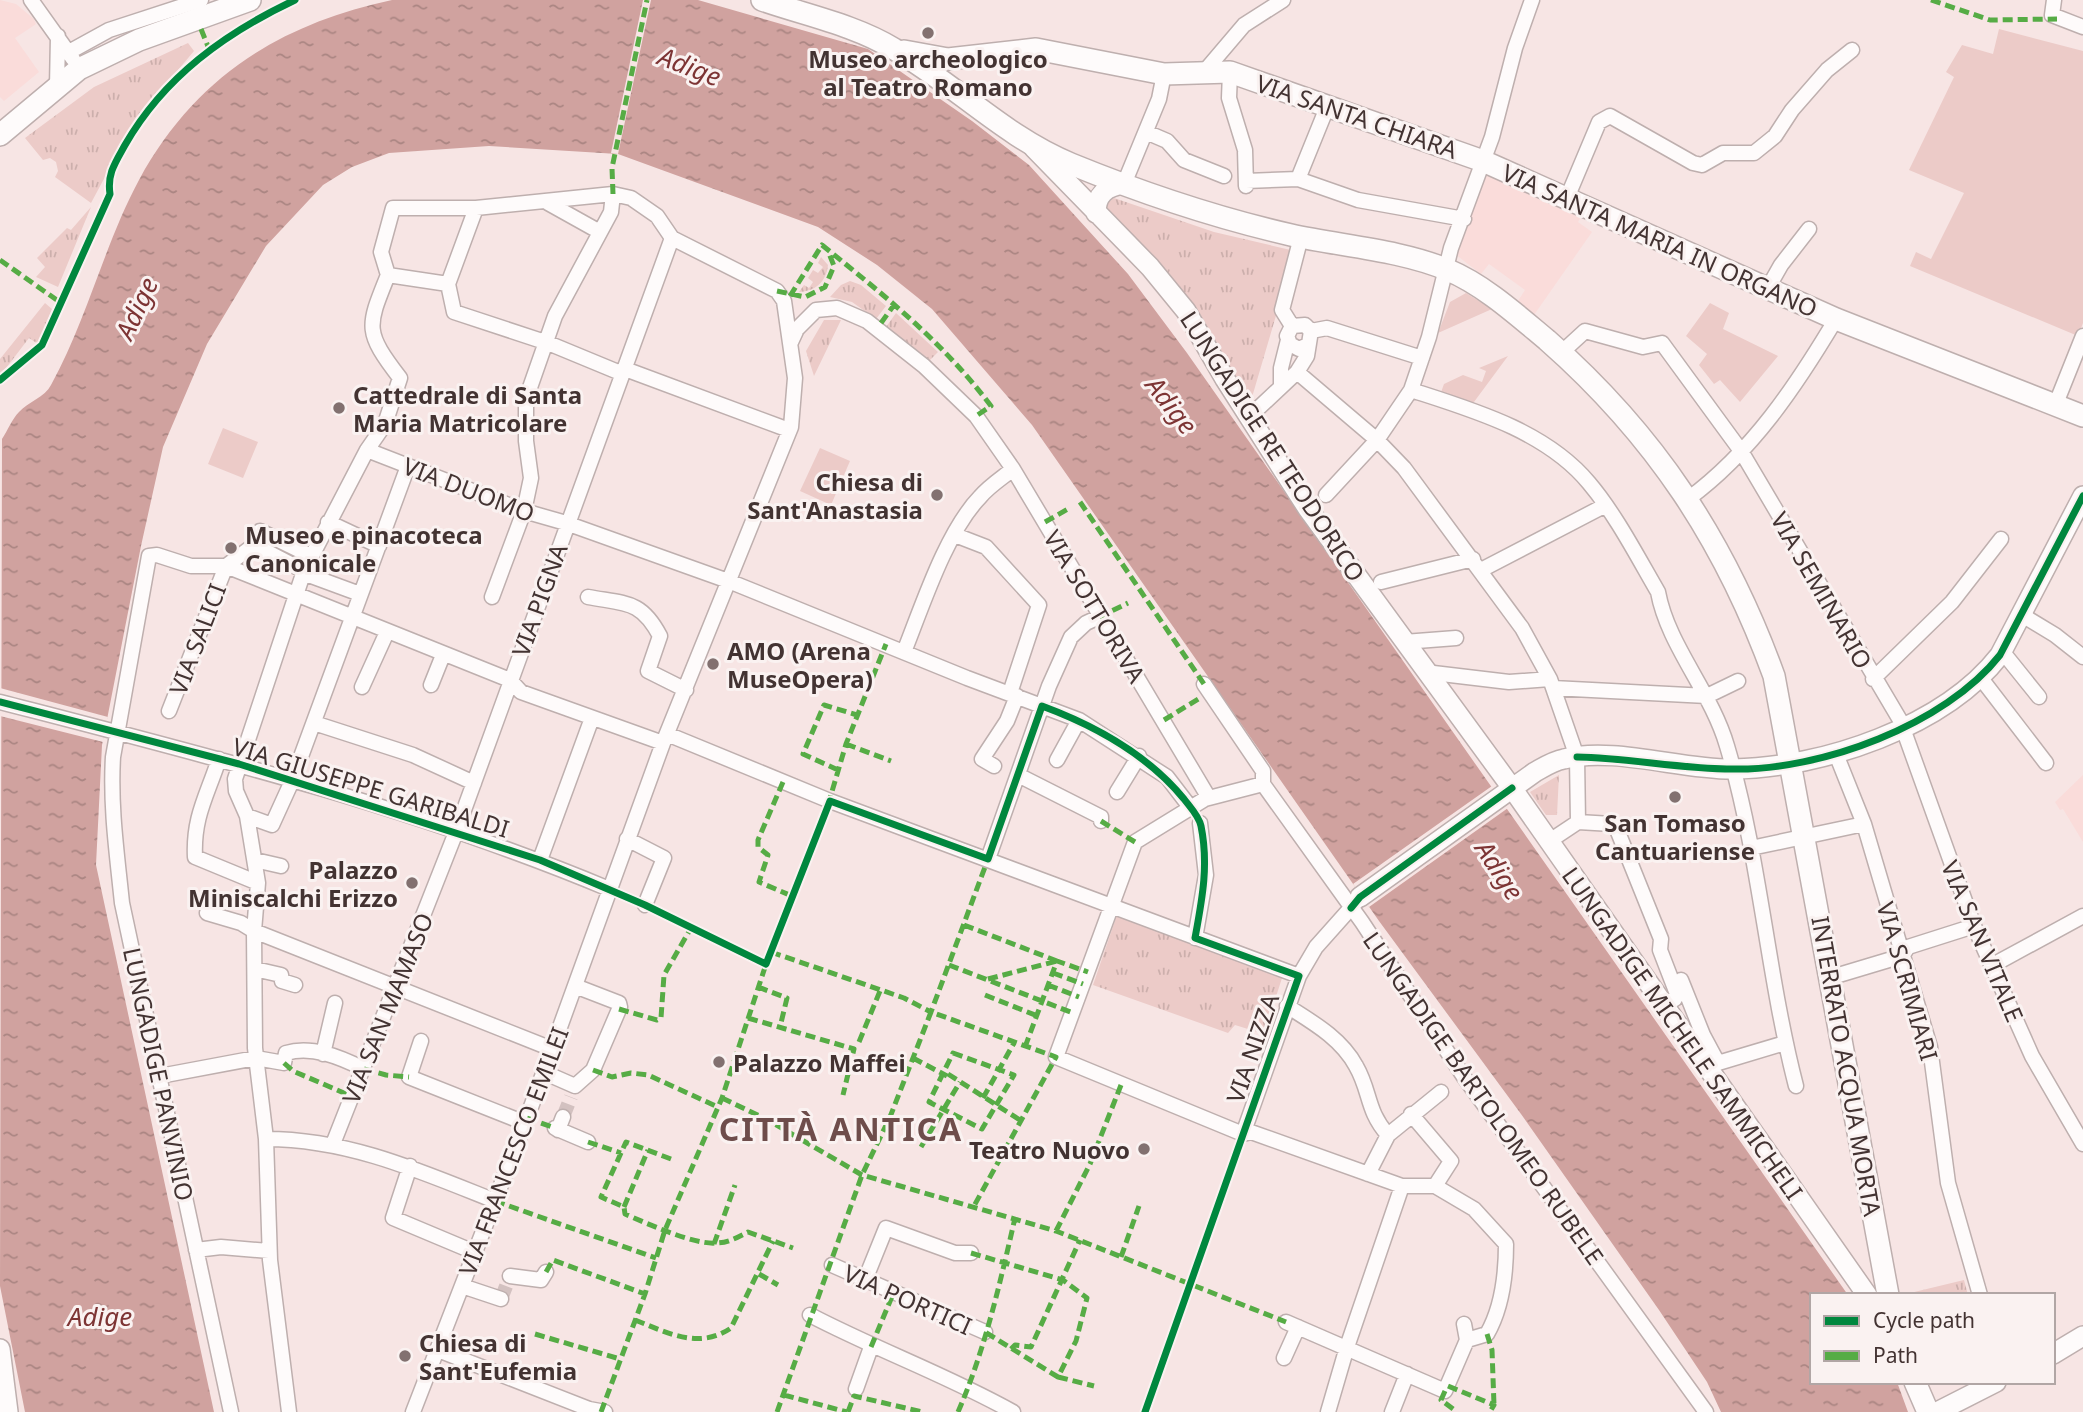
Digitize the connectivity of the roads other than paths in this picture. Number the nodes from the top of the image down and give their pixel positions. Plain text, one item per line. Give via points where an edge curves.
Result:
1 (201, 0) edge
2 (250, 0) edge
3 (762, 0) edge
4 (1283, 0) edge
5 (1532, 0) edge
6 (2054, 0) edge
7 (36, 2) edge
8 (2083, 27) edge
9 (58, 35) junction
10 (1852, 50) dead end
11 (74, 61) junction
12 (940, 67) junction
13 (1204, 72) junction
14 (1230, 72) junction
15 (1164, 74) junction
16 (57, 88) junction
17 (1328, 105) junction
18 (1146, 132) junction
19 (0, 135) edge
20 (1033, 147) junction
21 (1483, 161) junction
22 (1224, 176) dead end
23 (1298, 179) junction
24 (1124, 184) junction
25 (613, 194) junction
26 (1567, 198) junction
27 (548, 203) junction
28 (476, 208) junction
29 (1096, 213) junction
30 (1464, 219) junction
31 (1809, 229) dead end
32 (600, 232) junction
33 (1301, 237) junction
34 (672, 238) junction
35 (1446, 269) junction
36 (388, 275) junction
37 (448, 284) junction
38 (1768, 288) junction
39 (1836, 319) junction
40 (1290, 333) junction
41 (2083, 336) edge
42 (1310, 338) junction
43 (792, 342) junction
44 (548, 343) junction
45 (1561, 352) junction
46 (1422, 358) junction
47 (624, 371) junction
48 (1297, 372) junction
49 (1281, 384) junction
50 (1411, 390) junction
51 (2055, 406) junction
52 (2083, 416) edge
53 (1249, 417) junction
54 (789, 430) junction
55 (1377, 440) junction
56 (367, 450) junction
57 (1741, 451) junction
58 (408, 466) junction
59 (1013, 469) junction
60 (1326, 495) dead end
61 (2083, 496) edge
62 (1688, 499) junction
63 (1604, 506) junction
64 (524, 511) junction
65 (328, 522) junction
66 (566, 523) junction
67 (955, 535) junction
68 (2001, 539) dead end
69 (254, 545) junction
70 (379, 546) junction
71 (311, 556) junction
72 (1477, 565) junction
73 (226, 566) junction
74 (304, 572) junction
75 (731, 582) junction
76 (1381, 582) dead end
77 (360, 594) junction
78 (297, 595) junction
79 (492, 597) dead end
80 (588, 597) dead end
81 (2022, 615) junction
82 (353, 616) junction
83 (1099, 617) junction
84 (387, 632) junction
85 (1456, 638) dead end
86 (1404, 642) junction
87 (2002, 651) junction
88 (904, 652) junction
89 (443, 654) junction
90 (2083, 657) edge
91 (1426, 672) junction
92 (1980, 677) junction
93 (1873, 679) junction
94 (510, 680) junction
95 (1738, 681) dead end
96 (1205, 684) dead end
97 (1551, 684) junction
98 (431, 685) dead end
99 (362, 687) dead end
100 (686, 690) junction
101 (1014, 695) junction
102 (1707, 696) junction
103 (2039, 696) dead end
104 (0, 702) edge
105 (1042, 706) junction
106 (169, 711) dead end
107 (592, 718) junction
108 (1079, 719) junction
109 (314, 723) junction
110 (1902, 728) junction
111 (112, 732) junction
112 (665, 739) junction
113 (1836, 754) junction
114 (1139, 756) junction
115 (1577, 757) junction
116 (219, 759) junction
117 (1057, 760) dead end
118 (1493, 762) junction
119 (1791, 762) junction
120 (2046, 763) dead end
121 (239, 764) junction
122 (994, 766) dead end
123 (1732, 769) junction
124 (1535, 772) junction
125 (1020, 776) junction
126 (292, 781) junction
127 (474, 783) junction
128 (1263, 784) junction
129 (1117, 792) dead end
130 (1501, 796) junction
131 (1209, 797) junction
132 (1190, 807) junction
133 (247, 816) junction
134 (1101, 821) dead end
135 (1577, 822) junction
136 (1200, 823) dead end
137 (1864, 824) junction
138 (456, 832) junction
139 (1806, 838) junction
140 (627, 839) junction
141 (1548, 842) junction
142 (1751, 848) junction
143 (988, 859) junction
144 (255, 860) junction
145 (540, 860) junction
146 (281, 866) dead end
147 (258, 883) junction
148 (609, 889) junction
149 (1355, 902) junction
150 (645, 905) dead end
151 (1111, 905) junction
152 (207, 913) dead end
153 (2083, 916) edge
154 (1973, 926) junction
155 (254, 931) junction
156 (1195, 938) junction
157 (1661, 939) junction
158 (1902, 956) junction
159 (1992, 966) junction
160 (255, 969) junction
161 (1299, 976) junction
162 (1832, 977) junction
163 (295, 985) dead end
164 (575, 986) junction
165 (395, 987) junction
166 (335, 1003) dead end
167 (1661, 1005) junction
168 (1287, 1006) junction
169 (421, 1041) dead end
170 (1785, 1043) junction
171 (552, 1049) junction
172 (323, 1054) junction
173 (256, 1058) junction
174 (364, 1069) junction
175 (542, 1072) junction
176 (160, 1076) junction
177 (1796, 1086) dead end
178 (1441, 1092) dead end
179 (1411, 1114) junction
180 (525, 1123) junction
181 (558, 1125) dead end
182 (2077, 1126) edge
183 (1243, 1134) junction
184 (1388, 1135) junction
185 (266, 1139) junction
186 (588, 1142) dead end
187 (333, 1144) junction
188 (2083, 1144) edge
189 (410, 1166) junction
190 (1368, 1174) junction
191 (1402, 1186) junction
192 (1435, 1186) junction
193 (495, 1201) junction
194 (197, 1250) junction
195 (269, 1251) junction
196 (474, 1252) junction
197 (971, 1253) dead end
198 (1882, 1264) junction
199 (832, 1265) dead end
200 (546, 1272) dead end
201 (510, 1276) dead end
202 (1856, 1276) junction
203 (865, 1280) junction
204 (462, 1286) junction
205 (1866, 1293) edge
206 (1888, 1293) edge
207 (1979, 1293) edge
208 (501, 1299) dead end
209 (810, 1315) dead end
210 (1464, 1324) dead end
211 (985, 1332) dead end
212 (2083, 1336) edge
213 (1467, 1340) junction
214 (871, 1347) junction
215 (1347, 1347) junction
216 (0, 1349) edge
217 (438, 1350) junction
218 (2055, 1353) edge
219 (1284, 1358) dead end
220 (1412, 1376) junction
221 (1917, 1384) edge
222 (1992, 1384) edge
223 (856, 1389) dead end
224 (3, 1390) edge
225 (1941, 1409) edge
226 (603, 1411) edge
227 (8, 1412) edge
228 (231, 1412) edge
229 (289, 1412) edge
230 (413, 1412) edge
231 (1013, 1412) edge
232 (1328, 1412) edge
233 (1392, 1412) edge
234 (1706, 1412) edge

1 - 11 street via 109,30
2 - 11 main road
3 - 12 main road via 865,35
4 - 13 street via 1244,25
5 - 21 street
6 - 8 street via 2050,9 2057,19
7 - 9 street
9 - 11 street
9 - 16 street
10 - 26 street via 1827,70 1774,136 1754,153 1723,153 1702,164 1693,163 1610,116 1600,122
11 - 16 main road
12 - 15 main road, VIA SANTA CHIARA via 1036,49
12 - 20 main road
13 - 14 main road, VIA SANTA CHIARA
13 - 15 main road, VIA SANTA CHIARA
14 - 17 main road, VIA SANTA CHIARA
14 - 23 street via 1230,99 1245,150 1246,183
15 - 18 street
16 - 19 main road
17 - 21 main road, VIA SANTA CHIARA
17 - 23 street
18 - 22 street via 1167,141 1184,160
18 - 24 street
20 - 24 main road
20 - 29 street, LUNGADIGE RE TEODORICO
21 - 26 main road, VIA SANTA MARIA IN ORGANO
21 - 30 street
23 - 30 street via 1358,200
24 - 29 street via 1104,191
24 - 33 main road via 1252,226
25 - 27 street
25 - 32 street via 611,212
25 - 34 street via 631,198 657,216
26 - 38 main road, VIA SANTA MARIA IN ORGANO
27 - 28 street
27 - 32 street
28 - 36 street via 393,208 381,252
28 - 37 street
29 - 53 street, LUNGADIGE RE TEODORICO via 1186,311
30 - 35 street
31 - 38 street
32 - 44 street via 555,316
33 - 35 main road
33 - 40 street via 1282,310
34 - 43 street, VIA FRANCESCO EMILEI via 777,291 784,301
34 - 47 street, VIA PIGNA
35 - 45 main road via 1505,307
35 - 46 street
36 - 37 street
36 - 56 street via 371,318 377,349 400,378 385,424
37 - 44 street via 454,312
38 - 39 main road, VIA SANTA MARIA IN ORGANO
39 - 51 main road, VIA SANTA MARIA IN ORGANO
39 - 57 street via 1790,394
40 - 42 street via 1305,325
40 - 42 street via 1299,349
40 - 49 street
41 - 51 street
42 - 46 street via 1327,328
42 - 48 street via 1307,356
43 - 54 street, VIA FRANCESCO EMILEI via 795,378
43 - 59 street, VIA SOTTORIVA via 797,329 816,310 845,310 867,321 924,366 976,416
44 - 47 street
44 - 64 street via 526,400 531,478
45 - 57 street, VIA SEMINARIO via 1586,331 1643,346 1662,344
45 - 62 main road, INTERRATO ACQUA MORTA via 1623,413
46 - 50 street
47 - 54 street
47 - 66 street, VIA PIGNA
48 - 49 street
48 - 55 street
49 - 53 street
50 - 55 street
50 - 63 street via 1529,434 1588,482
51 - 52 main road, VIA SANTA MARIA IN ORGANO
53 - 86 street, LUNGADIGE RE TEODORICO via 1308,509
54 - 75 street, VIA FRANCESCO EMILEI
55 - 60 street
55 - 72 street via 1404,468
56 - 58 street, VIA DUOMO
56 - 65 street
57 - 62 street
57 - 93 street, VIA SEMINARIO
58 - 64 street, VIA DUOMO
58 - 70 street
59 - 67 street via 980,496
59 - 83 street, VIA SOTTORIVA
61 - 81 street
62 - 119 main road, INTERRATO ACQUA MORTA via 1727,563 1759,635 1780,695
63 - 72 street
63 - 102 street via 1658,592 1677,644
64 - 66 street, VIA DUOMO
64 - 79 street
65 - 70 street
65 - 71 street
66 - 75 street, VIA DUOMO
66 - 94 street, VIA PIGNA
67 - 88 street
67 - 101 street via 986,547 1039,606
68 - 93 street via 1952,602
69 - 71 street via 260,531
69 - 73 street
69 - 74 street
70 - 77 street
71 - 74 street
72 - 76 street
72 - 97 street via 1521,628
73 - 78 street
73 - 106 street, VIA SALICI
73 - 111 street, LUNGADIGE PANVINIO via 191,566 149,556
74 - 77 street
74 - 78 street
75 - 88 street, VIA DUOMO
75 - 100 street, VIA FRANCESCO EMILEI
77 - 82 street
78 - 82 street
78 - 121 street
80 - 100 street via 630,605 649,615 660,636 648,671
81 - 87 street
81 - 90 street
82 - 84 street
82 - 109 street
83 - 105 street via 1071,637
83 - 131 street, VIA SOTTORIVA
84 - 89 street
84 - 99 street
85 - 86 street
86 - 91 street, LUNGADIGE RE TEODORICO
87 - 92 street
87 - 103 street
88 - 101 street, VIA DUOMO
89 - 94 street
89 - 98 street
91 - 97 street
91 - 118 street, LUNGADIGE RE TEODORICO
92 - 110 street
92 - 120 street
93 - 110 street, VIA SEMINARIO
94 - 107 street via 521,692
94 - 127 street, VIA PIGNA
95 - 102 street
96 - 128 street, LUNGADIGE BARTOLOMEO RUBELE via 1263,771
97 - 102 street
97 - 115 street
100 - 112 street, VIA FRANCESCO EMILEI
101 - 105 street, VIA DUOMO
101 - 122 street via 1007,721 982,759
102 - 123 street via 1717,714
104 - 111 street, VIA GIUSEPPE GARIBALDI
105 - 108 street, VIA DUOMO
105 - 125 street
107 - 112 street
107 - 145 street
108 - 114 street, VIA DUOMO
108 - 117 street
109 - 126 street
109 - 127 street via 413,755
110 - 113 street
110 - 154 street, VIA SAN VITALE
111 - 116 street, VIA GIUSEPPE GARIBALDI
111 - 176 street, LUNGADIGE PANVINIO via 111,787 122,903
112 - 140 street, VIA FRANCESCO EMILEI
112 - 143 street
113 - 119 street
113 - 137 street, VIA SCRIMIARI
114 - 129 street
114 - 132 street, VIA DUOMO via 1167,777
115 - 123 street
115 - 124 street
115 - 135 street
116 - 121 street, VIA GIUSEPPE GARIBALDI
116 - 147 street via 195,826 195,857
118 - 124 street via 1517,775
118 - 130 street, LUNGADIGE RE TEODORICO
118 - 130 street
119 - 123 street
119 - 139 main road, INTERRATO ACQUA MORTA
121 - 126 street, VIA GIUSEPPE GARIBALDI
121 - 133 street via 236,791
123 - 142 street
124 - 130 street
125 - 134 street
125 - 143 street
126 - 133 street via 272,825
126 - 138 street, VIA GIUSEPPE GARIBALDI
127 - 138 street, VIA PIGNA
128 - 131 street
128 - 149 street, LUNGADIGE BARTOLOMEO RUBELE
130 - 141 street, LUNGADIGE MICHELE SAMMICHELI
130 - 149 street
131 - 132 street
132 - 151 street via 1135,842
133 - 144 street
135 - 141 street
135 - 157 street via 1616,827
136 - 156 street via 1206,875
137 - 139 street
137 - 158 street, VIA SCRIMIARI
138 - 145 street, VIA GIUSEPPE GARIBALDI
138 - 165 street, VIA SAN MAMASO
139 - 142 street
139 - 162 main road, INTERRATO ACQUA MORTA
140 - 148 street, VIA FRANCESCO EMILEI
140 - 150 street via 664,858
141 - 167 street, LUNGADIGE MICHELE SAMMICHELI
142 - 170 street
143 - 151 street
144 - 146 street
144 - 147 street
145 - 148 street, VIA GIUSEPPE GARIBALDI
147 - 155 street
148 - 164 street, VIA FRANCESCO EMILEI
149 - 161 street, VIA NIZZA via 1316,947
149 - 234 street, LUNGADIGE BARTOLOMEO RUBELE via 1464,1077
151 - 156 street
151 - 183 street via 1056,1057
152 - 155 street
153 - 159 street
154 - 158 street via 1909,947
154 - 159 street, VIA SAN VITALE
155 - 160 street
155 - 165 street
156 - 161 street
157 - 167 street via 1660,950 1677,994
157 - 170 street via 1718,1063
158 - 162 street
158 - 207 street, VIA SCRIMIARI via 1930,1046 1948,1183
159 - 182 street, VIA SAN VITALE via 2032,1056
160 - 163 street via 281,975 282,981
160 - 173 street
161 - 168 street, VIA NIZZA
162 - 198 main road, INTERRATO ACQUA MORTA
164 - 171 street, VIA FRANCESCO EMILEI
164 - 175 street via 620,1007 593,1070 573,1091
165 - 171 street
165 - 174 street, VIA SAN MAMASO
166 - 172 street
167 - 202 street, LUNGADIGE MICHELE SAMMICHELI
168 - 183 street, VIA NIZZA
168 - 184 street via 1323,1029 1347,1053 1365,1085 1374,1118
169 - 180 street via 409,1077
170 - 177 street
171 - 175 street, VIA FRANCESCO EMILEI
172 - 173 street via 300,1049 285,1053 284,1063
172 - 174 street
173 - 176 street
173 - 185 street
174 - 187 street, VIA SAN MAMASO
175 - 180 street, VIA FRANCESCO EMILEI
176 - 194 street, LUNGADIGE PANVINIO
178 - 179 street
179 - 184 street
179 - 192 street via 1451,1160
180 - 193 street, VIA FRANCESCO EMILEI
181 - 186 street
182 - 188 street, VIA SAN VITALE
183 - 190 street via 1251,1132
184 - 190 street
185 - 187 street
185 - 195 street
187 - 189 street
189 - 193 street
189 - 196 street via 393,1218
190 - 191 street
191 - 192 street
191 - 215 street
192 - 213 street via 1474,1209 1506,1244 1497,1317 1487,1334
193 - 196 street, VIA FRANCESCO EMILEI
194 - 195 street
194 - 228 street, LUNGADIGE PANVINIO
195 - 229 street
196 - 204 street, VIA FRANCESCO EMILEI
197 - 203 street via 955,1253 886,1228
198 - 202 street
198 - 206 main road, INTERRATO ACQUA MORTA
199 - 203 street, VIA PORTICI
200 - 201 street via 541,1280
202 - 205 street, LUNGADIGE MICHELE SAMMICHELI
203 - 211 street, VIA PORTICI
204 - 208 street
204 - 217 street, VIA FRANCESCO EMILEI
209 - 214 street
210 - 213 street
212 - 218 street
213 - 220 street via 1446,1391
214 - 223 street
214 - 231 street via 968,1387
215 - 219 street via 1292,1324
215 - 220 street
215 - 232 street
216 - 224 street
217 - 226 street
217 - 230 street, VIA FRANCESCO EMILEI
220 - 233 street
221 - 225 main road
222 - 225 street
224 - 227 street

